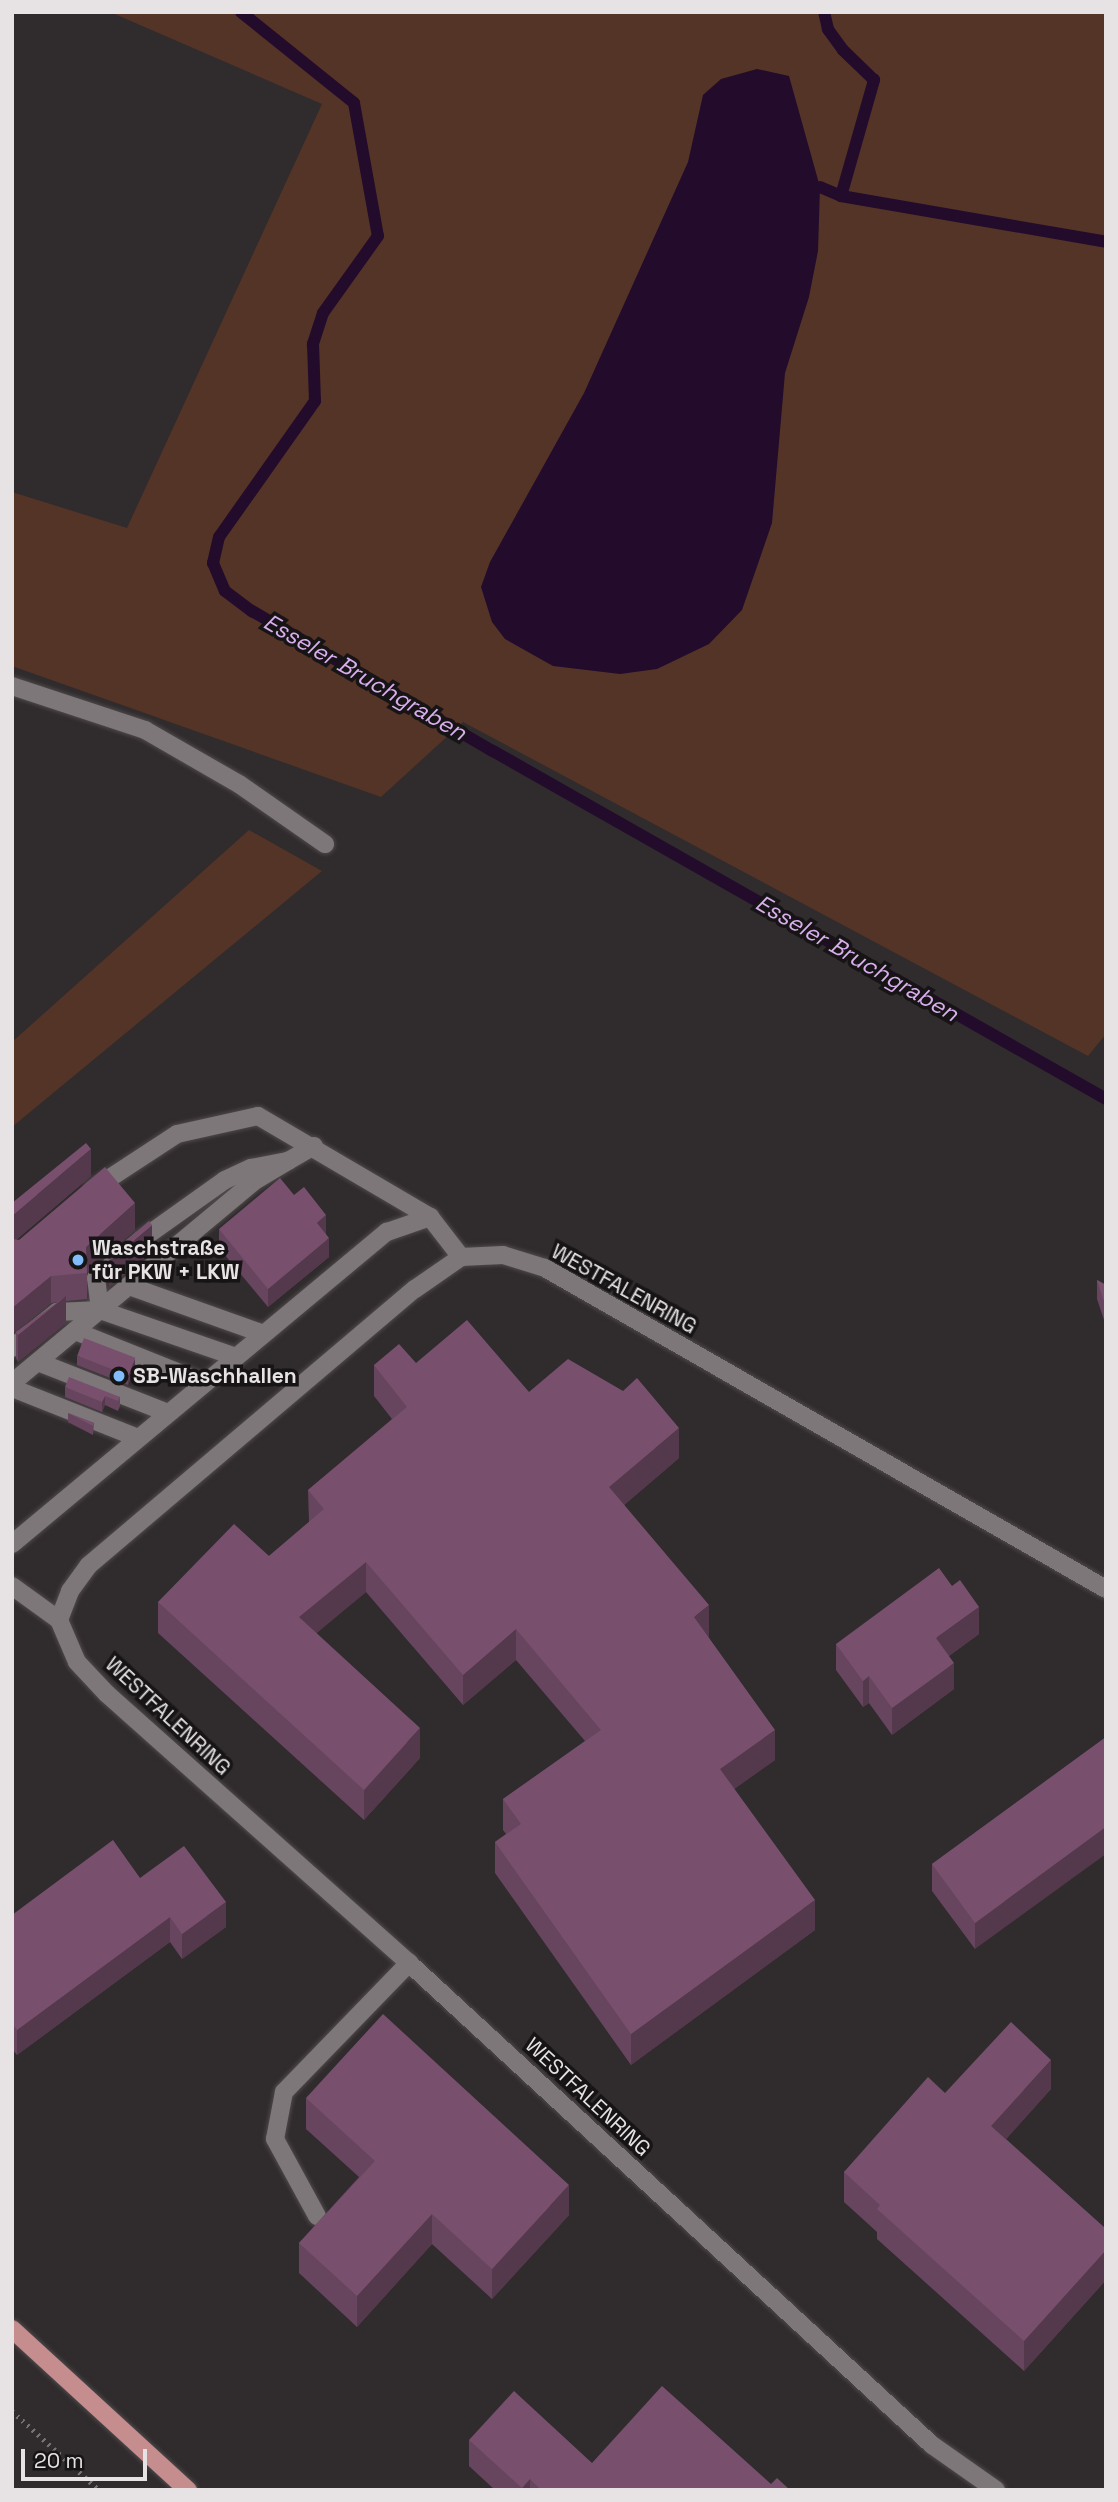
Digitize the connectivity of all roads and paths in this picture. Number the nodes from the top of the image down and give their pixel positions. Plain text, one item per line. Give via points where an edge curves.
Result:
1 (12, 686) edge
2 (325, 844) dead end
3 (314, 1146) junction
4 (288, 1161) junction
5 (79, 1201) edge
6 (430, 1217) junction
7 (461, 1257) junction
8 (130, 1286) junction
9 (100, 1310) junction
10 (75, 1331) junction
11 (264, 1334) junction
12 (12, 1348) edge
13 (236, 1357) junction
14 (37, 1362) junction
15 (205, 1383) junction
16 (12, 1386) edge
17 (168, 1413) junction
18 (138, 1438) junction
19 (12, 1544) edge
20 (12, 1586) edge
21 (1106, 1589) edge
22 (59, 1620) junction
23 (409, 1963) junction
24 (317, 2216) dead end
25 (12, 2329) edge
26 (12, 2411) edge
27 (99, 2490) edge
28 (188, 2490) edge
29 (996, 2490) edge

1 - 2 street via 145,730 239,784
3 - 4 street
3 - 5 street via 258,1116 177,1134
3 - 6 street
4 - 8 street via 253,1182
4 - 9 street via 251,1168 225,1180 142,1239 96,1278
6 - 7 street
6 - 11 street via 387,1232
7 - 21 street, WESTFALENRING via 503,1255 545,1268
7 - 22 street via 415,1289 89,1564 70,1591
8 - 9 street
8 - 11 street
9 - 10 street
9 - 12 street via 57,1312
9 - 13 street
10 - 14 street
10 - 15 street
11 - 13 street
13 - 15 street
14 - 16 street
14 - 17 street
15 - 17 street
16 - 18 street
17 - 18 street
18 - 19 street
20 - 22 street
22 - 23 street, WESTFALENRING via 77,1662 107,1694
23 - 24 street via 284,2092 275,2139
23 - 29 street, WESTFALENRING via 932,2445
25 - 28 main road
26 - 27 path

